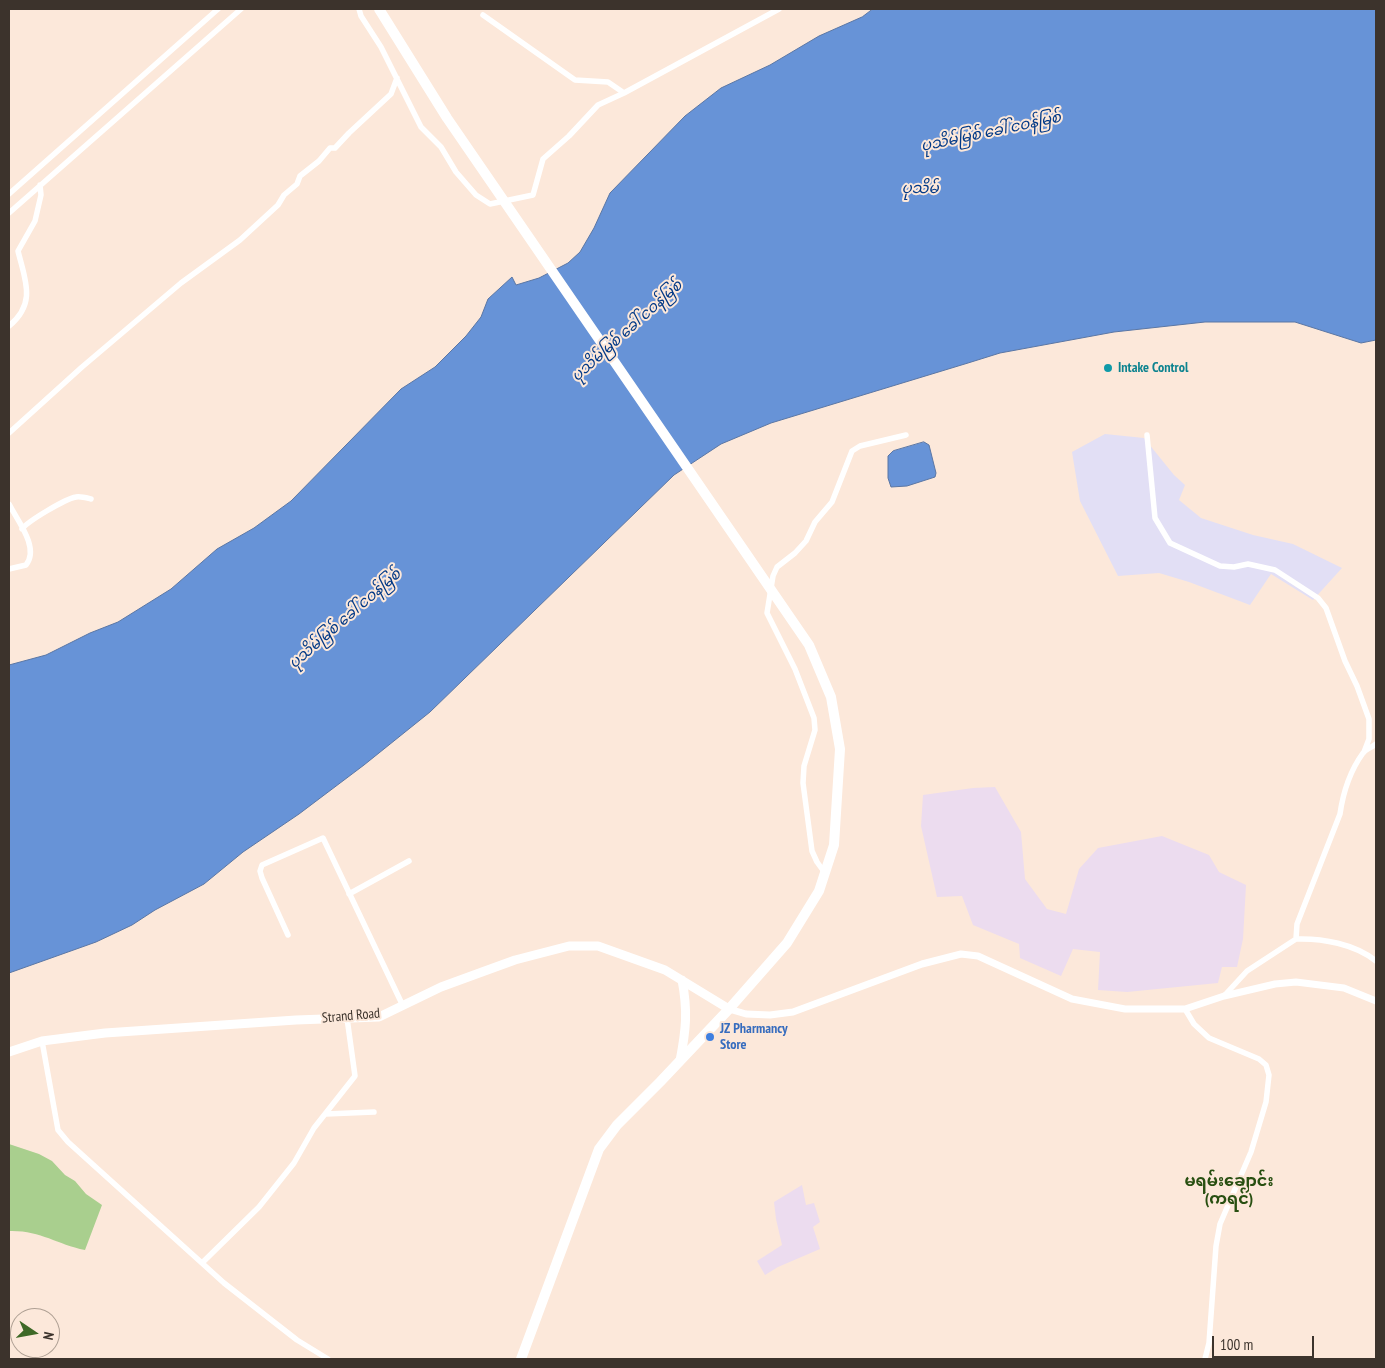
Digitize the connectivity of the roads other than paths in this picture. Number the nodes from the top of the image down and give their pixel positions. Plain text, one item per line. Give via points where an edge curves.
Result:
1 (218, 9) edge
2 (241, 9) edge
3 (358, 9) edge
4 (379, 9) edge
5 (779, 9) edge
6 (483, 15) dead end
7 (397, 78) junction
8 (624, 93) junction
9 (40, 185) junction
10 (9, 194) edge
11 (9, 213) edge
12 (9, 326) edge
13 (9, 433) edge
14 (906, 434) dead end
15 (1147, 435) dead end
16 (92, 499) dead end
17 (9, 504) edge
18 (22, 530) junction
19 (9, 568) edge
20 (1376, 744) edge
21 (1364, 752) junction
22 (409, 861) dead end
23 (825, 872) junction
24 (349, 894) junction
25 (288, 935) dead end
26 (1296, 939) junction
27 (1376, 961) edge
28 (682, 980) junction
29 (1224, 996) junction
30 (1376, 1001) edge
31 (403, 1006) junction
32 (1185, 1008) junction
33 (729, 1009) junction
34 (347, 1018) junction
35 (42, 1041) junction
36 (9, 1052) edge
37 (680, 1061) junction
38 (374, 1112) dead end
39 (326, 1114) junction
40 (202, 1262) junction
41 (328, 1359) edge
42 (521, 1359) edge
43 (1205, 1359) edge

1 - 10 street
2 - 9 street
3 - 7 street
4 - 23 highway via 448,118 809,645 831,697 840,749 834,846
5 - 8 street
6 - 8 street via 575,80 608,82
7 - 8 street via 421,127 441,147 456,172 476,195 490,204 533,195 543,159 598,105
7 - 13 street via 391,94 335,148 330,148 300,176 278,205 240,240 181,283
9 - 11 street
9 - 12 street via 35,221 18,251 27,298
14 - 23 street via 852,451 832,502 815,522 806,541 778,567 773,576 767,613 795,669 814,718 815,730 804,766 804,783 812,850
15 - 21 street via 1154,518 1170,543 1220,566 1248,564 1275,570 1318,598 1326,608 1369,719 1369,739
16 - 18 street via 76,497 39,515
17 - 18 street
18 - 19 street via 31,546 29,562 26,566
20 - 21 street
21 - 26 street via 1348,779 1340,814 1297,924
22 - 24 street
23 - 33 highway via 819,891 787,943
24 - 25 street via 323,838 262,865 262,878
24 - 31 street
26 - 27 street via 1312,938 1344,946
26 - 29 street via 1247,970
28 - 31 main road, Strand Road via 665,970 598,946 569,946 515,960 441,987
28 - 33 main road, Strand Road
28 - 37 main road via 686,1022
29 - 30 street via 1296,982 1344,988
29 - 32 street
31 - 34 main road, Strand Road via 379,1017
32 - 33 street via 1125,1009 1072,999 978,956 961,954 922,964 793,1012 746,1014
32 - 43 street via 1194,1024 1209,1038 1259,1059 1269,1074 1266,1102 1251,1152 1220,1224
33 - 37 highway
34 - 35 main road, Strand Road via 105,1033
34 - 39 street via 355,1076
35 - 36 main road, Strand Road
35 - 40 street via 58,1130
37 - 42 highway via 617,1125 600,1149
38 - 39 street
39 - 40 street via 294,1163 259,1207
40 - 41 street via 290,1334

